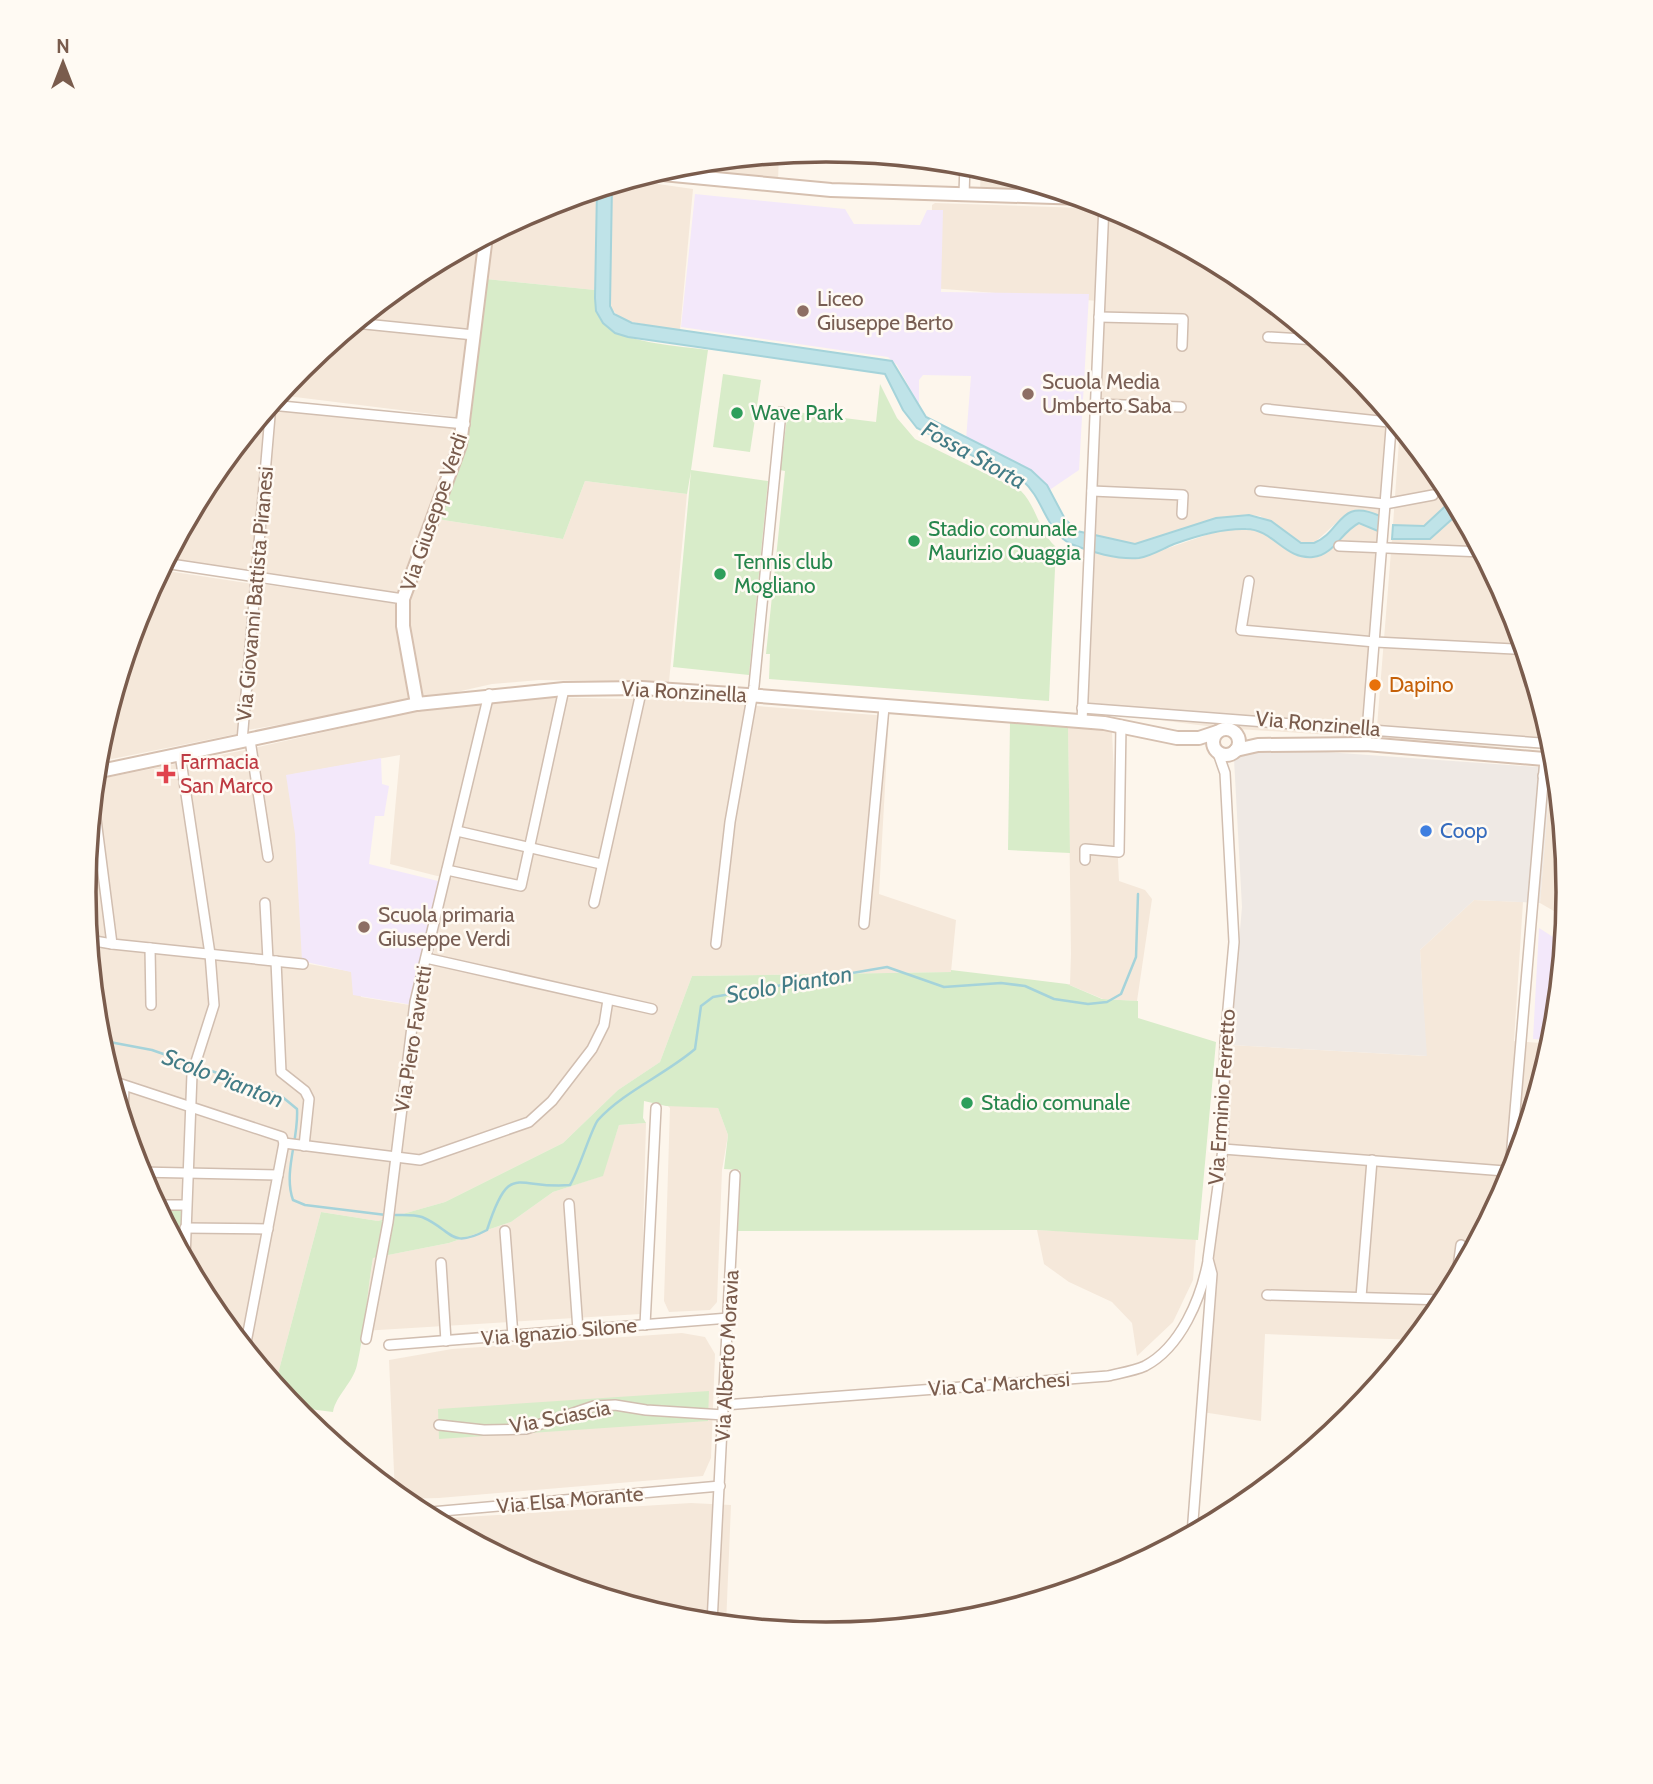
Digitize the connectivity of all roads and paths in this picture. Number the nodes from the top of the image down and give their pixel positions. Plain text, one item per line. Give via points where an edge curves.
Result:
1 (965, 175) edge
2 (683, 176) edge
3 (689, 177) joint
4 (964, 195) junction
5 (1046, 196) edge
6 (1103, 216) edge
7 (485, 247) edge
8 (1099, 317) junction
9 (368, 324) edge
10 (474, 335) junction
11 (1268, 337) dead end
12 (1303, 339) edge
13 (1182, 346) dead end
14 (1095, 404) junction
15 (282, 405) edge
16 (1181, 407) dead end
17 (1266, 409) dead end
18 (782, 412) dead end
19 (270, 420) edge
20 (1384, 420) edge
21 (464, 424) junction
22 (1393, 431) edge
23 (1092, 491) junction
24 (1260, 491) dead end
25 (1433, 495) dead end
26 (1385, 504) junction
27 (1182, 514) dead end
28 (1339, 545) dead end
29 (1382, 548) junction
30 (1472, 552) edge
31 (174, 565) edge
32 (256, 577) junction
33 (1248, 581) dead end
34 (403, 599) junction
35 (1375, 642) junction
36 (1514, 649) dead end
37 (642, 688) junction
38 (564, 689) junction
39 (489, 694) junction
40 (752, 695) junction
41 (417, 704) junction
42 (884, 707) junction
43 (1082, 708) junction
44 (1082, 722) junction
45 (1121, 725) junction
46 (1368, 728) junction
47 (1217, 732) junction
48 (1234, 732) junction
49 (1184, 738) junction
50 (246, 741) junction
51 (1541, 743) edge
52 (1366, 744) junction
53 (1266, 745) junction
54 (1216, 750) junction
55 (1235, 752) junction
56 (180, 754) junction
57 (1544, 759) edge
58 (1546, 768) edge
59 (107, 770) edge
60 (1543, 776) junction
61 (1547, 776) edge
62 (1226, 784) junction
63 (457, 831) junction
64 (99, 837) edge
65 (530, 848) junction
66 (268, 857) dead end
67 (1084, 860) dead end
68 (601, 864) junction
69 (447, 870) junction
70 (265, 903) dead end
71 (594, 903) dead end
72 (864, 924) dead end
73 (98, 942) edge
74 (113, 944) junction
75 (716, 944) dead end
76 (150, 948) junction
77 (210, 954) junction
78 (426, 958) junction
79 (272, 961) junction
80 (303, 964) dead end
81 (608, 1000) junction
82 (151, 1005) dead end
83 (652, 1009) dead end
84 (124, 1086) joint
85 (124, 1090) edge
86 (189, 1107) junction
87 (656, 1108) dead end
88 (1514, 1139) edge
89 (286, 1143) junction
90 (301, 1145) junction
91 (1223, 1150) junction
92 (395, 1159) junction
93 (1372, 1160) junction
94 (1501, 1171) edge
95 (152, 1172) edge
96 (186, 1172) junction
97 (278, 1175) junction
98 (735, 1175) dead end
99 (569, 1204) dead end
100 (167, 1205) edge
101 (185, 1205) junction
102 (185, 1228) junction
103 (268, 1229) junction
104 (505, 1231) dead end
105 (183, 1236) edge
106 (1461, 1245) dead end
107 (1460, 1256) edge
108 (1208, 1259) junction
109 (441, 1263) dead end
110 (1267, 1295) dead end
111 (1361, 1297) junction
112 (1433, 1300) edge
113 (729, 1318) junction
114 (645, 1325) junction
115 (578, 1331) junction
116 (513, 1336) junction
117 (247, 1337) edge
118 (366, 1339) dead end
119 (446, 1341) junction
120 (389, 1345) dead end
121 (724, 1405) junction
122 (724, 1415) junction
123 (439, 1425) dead end
124 (720, 1486) junction
125 (440, 1511) edge
126 (1193, 1523) edge
127 (713, 1613) edge

1 - 4 street
2 - 3 street
3 - 4 street via 831,190
4 - 5 street
6 - 8 street
7 - 10 street, Via Giuseppe Verdi
8 - 13 street via 1183,319
8 - 14 street
9 - 10 street
10 - 21 street, Via Giuseppe Verdi
11 - 12 street
14 - 16 street
14 - 23 street
15 - 21 street
17 - 20 street
18 - 40 street
19 - 32 street, Via Giovanni Battista Piranesi
21 - 34 street, Via Giuseppe Verdi via 447,487
22 - 26 street
23 - 27 street via 1183,495
23 - 43 street
24 - 26 street
25 - 26 street
26 - 29 street
28 - 29 street
29 - 30 street
29 - 35 street
31 - 32 street
32 - 34 street
32 - 50 street, Via Giovanni Battista Piranesi
33 - 35 street via 1241,630
34 - 41 street, Via Giuseppe Verdi via 403,626
35 - 36 street
35 - 46 street
37 - 38 street, Via Ronzinella
37 - 40 street, Via Ronzinella
37 - 68 street
38 - 39 street, Via Ronzinella
38 - 65 street
39 - 41 street, Via Ronzinella
39 - 63 street, Via Piero Favretti
40 - 42 street, Via Ronzinella
40 - 75 street via 730,822
41 - 50 street, Via Ronzinella
42 - 44 street, Via Ronzinella
42 - 72 street
43 - 44 street
43 - 46 street, Via Ronzinella
44 - 45 street, Via Ronzinella
45 - 49 street, Via Ronzinella
45 - 67 street via 1119,852 1085,849
46 - 51 street, Via Ronzinella
46 - 52 street
47 - 48 street, Via Ronzinella
47 - 49 street, Via Ronzinella
47 - 54 street via 1213,739
48 - 53 street, Via Ronzinella
48 - 55 street, Via Ronzinella via 1239,741
49 - 54 street, Via Ronzinella
50 - 56 street, Via Ronzinella
50 - 66 street
52 - 53 street, Via Ronzinella
52 - 57 street, Via Ronzinella
53 - 55 street, Via Ronzinella
54 - 55 street, Via Ronzinella
54 - 62 street, Via Erminio Ferretto
55 - 62 street, Via Erminio Ferretto via 1227,761
56 - 59 street, Via Ronzinella
56 - 77 street
58 - 60 street, Via Ronzinella
60 - 61 street
60 - 88 street, Via Ronzinella
62 - 91 street, Via Erminio Ferretto via 1234,942 1225,1042
63 - 65 street
63 - 69 street, Via Piero Favretti
64 - 74 street
65 - 68 street
65 - 69 street via 522,886
68 - 71 street
69 - 78 street, Via Piero Favretti
70 - 79 street
73 - 74 street
74 - 76 street
76 - 77 street
76 - 82 street
77 - 79 street
77 - 86 street via 214,1006 192,1074
78 - 81 street
78 - 92 street, Via Piero Favretti via 415,1002
79 - 80 street
79 - 90 street via 281,1072 309,1098
81 - 83 street
81 - 92 street via 604,1025 592,1049 552,1101 529,1122 420,1160
84 - 85 street
84 - 86 street
86 - 89 street via 282,1137
86 - 96 street
87 - 114 street
89 - 90 street
89 - 97 street
90 - 92 street
91 - 93 street
91 - 108 street, Via Erminio Ferretto
92 - 118 street, Via Piero Favretti
93 - 94 street
93 - 111 street
95 - 96 street
96 - 97 street
96 - 101 street
97 - 103 street
98 - 113 street, Via Alberto Moravia
99 - 115 street
100 - 101 street
101 - 102 street
102 - 103 street
102 - 105 street
103 - 117 street
104 - 116 street
106 - 107 street
108 - 121 street, Via Ca' Marchesi via 1196,1306 1168,1346 1146,1365 1129,1371
108 - 126 street, Via Erminio Ferretto via 1212,1274
109 - 119 street
110 - 111 street
111 - 112 street
113 - 114 street, Via Ignazio Silone
113 - 121 street, Via Alberto Moravia
114 - 115 street, Via Ignazio Silone
115 - 116 street, Via Ignazio Silone
116 - 119 street, Via Ignazio Silone
119 - 120 street, Via Ignazio Silone
121 - 122 street, Via Alberto Moravia
122 - 123 street, Via Sciascia via 615,1405 594,1406 526,1429
122 - 124 street, Via Alberto Moravia
124 - 125 street, Via Elsa Morante
124 - 127 street, Via Alberto Moravia

